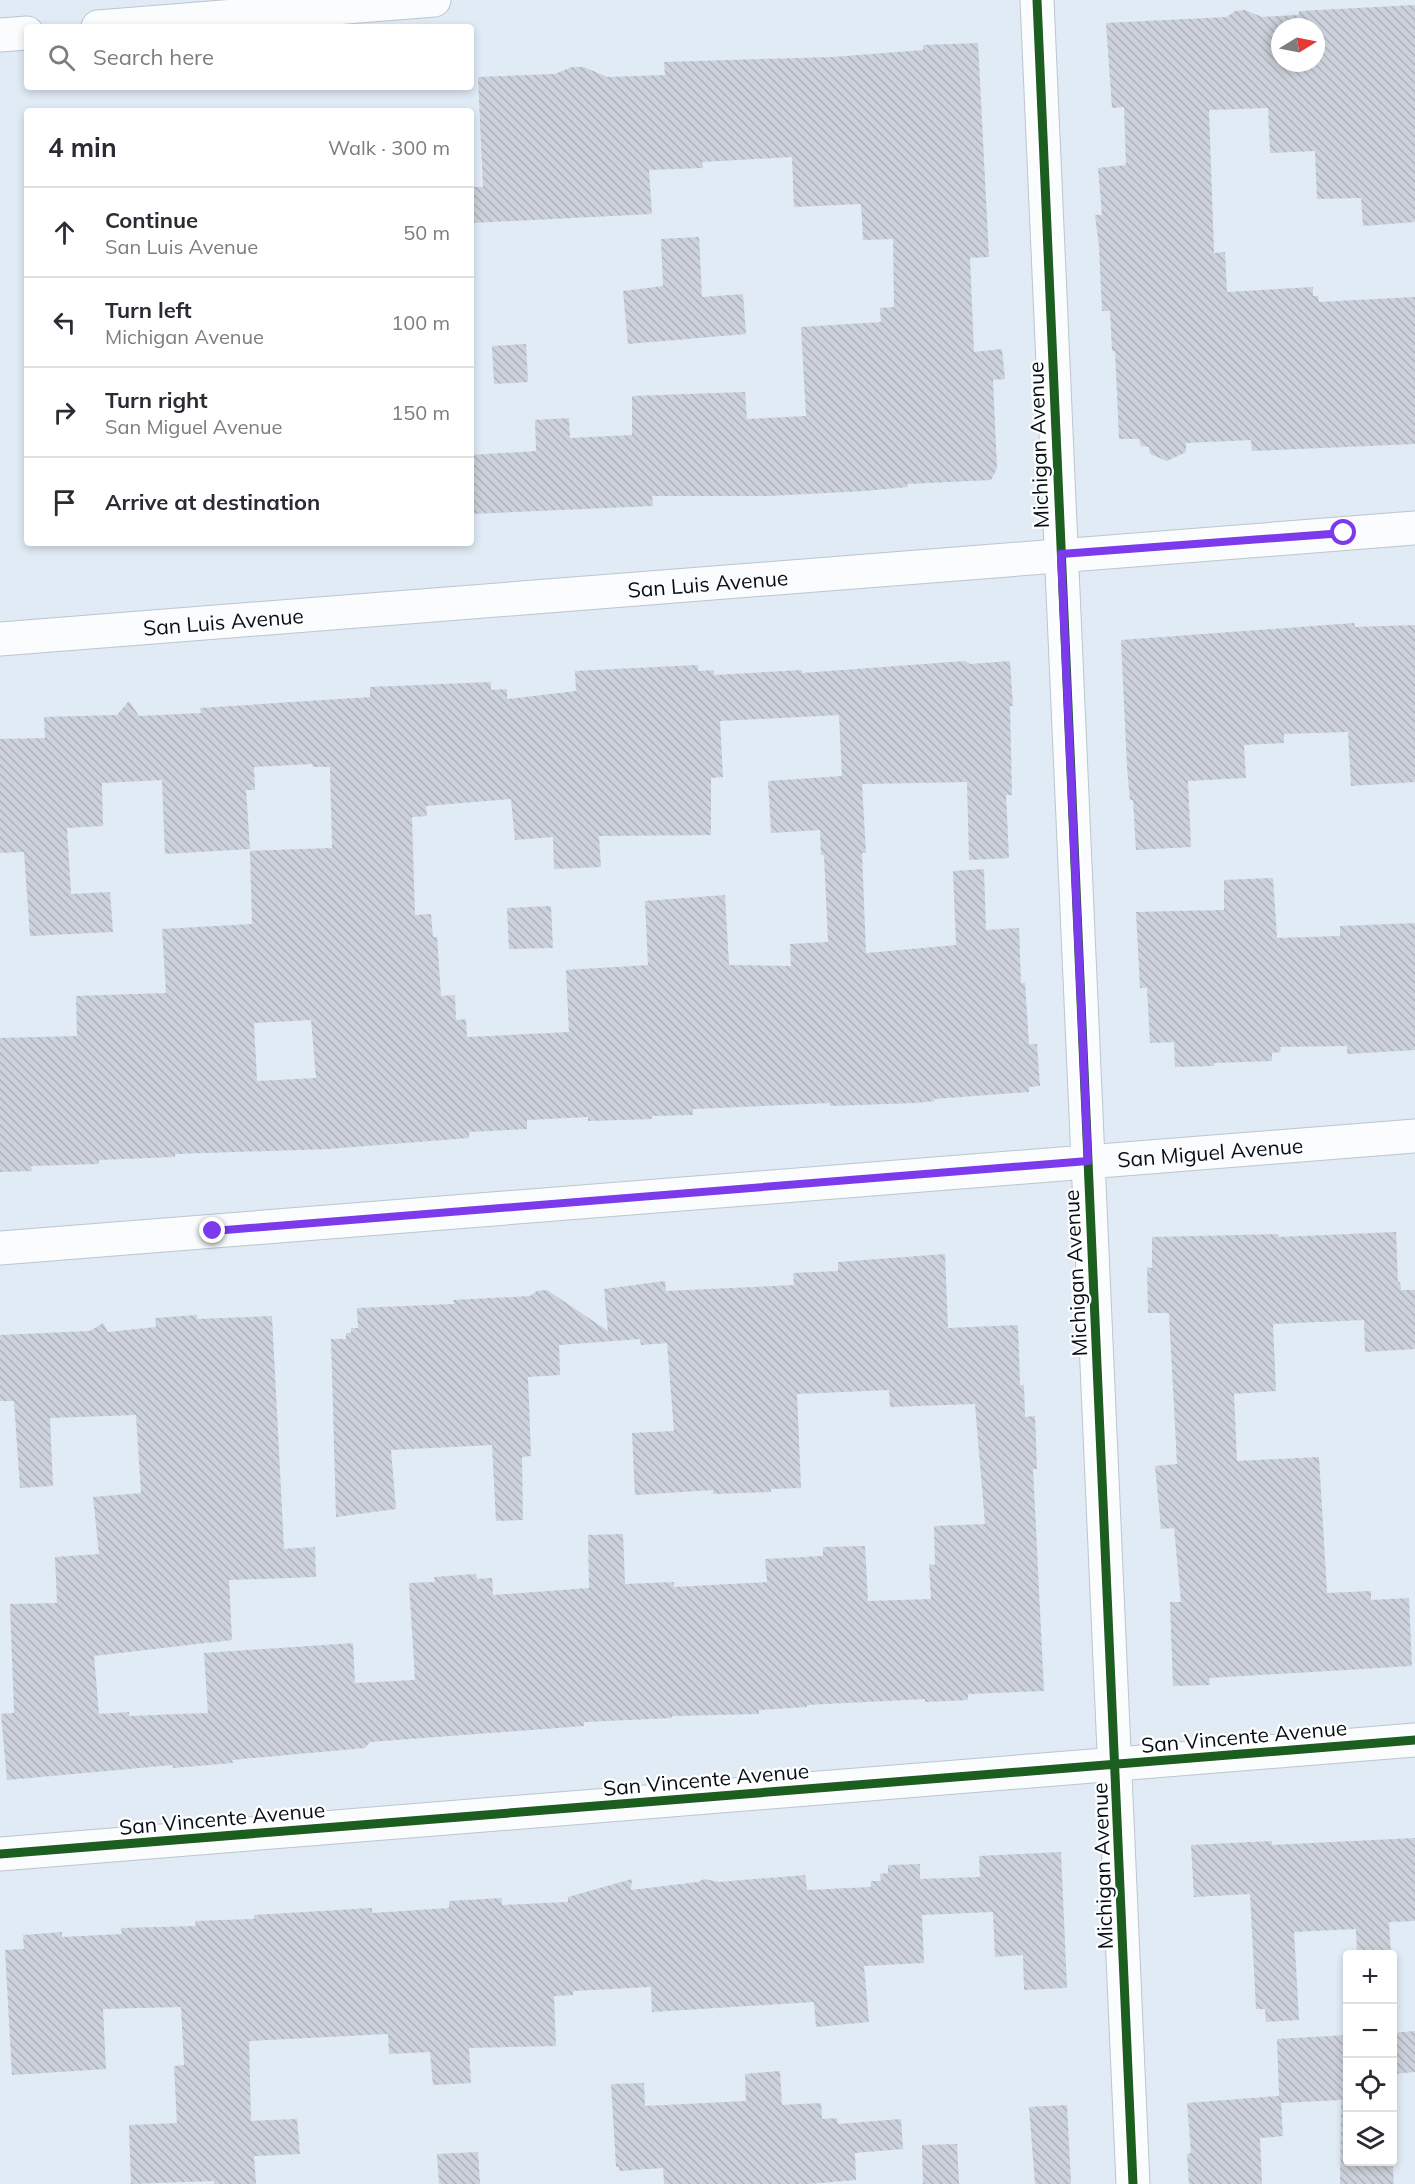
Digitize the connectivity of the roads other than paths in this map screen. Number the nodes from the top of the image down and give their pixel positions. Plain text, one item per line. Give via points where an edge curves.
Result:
1 (434, 0) edge
2 (1037, 0) edge
3 (135, 24) edge
4 (24, 33) edge
5 (0, 35) edge
6 (1415, 528) edge
7 (1061, 554) junction
8 (0, 639) edge
9 (1415, 1136) edge
10 (1088, 1161) junction
11 (0, 1248) edge
12 (1415, 1740) edge
13 (1116, 1764) junction
14 (0, 1854) edge
15 (1133, 2184) edge

1 - 3 street
2 - 7 street, Michigan Avenue
4 - 5 street
6 - 7 street, San Luis Avenue
7 - 8 street, San Luis Avenue
7 - 10 street, Michigan Avenue
9 - 10 street, San Miguel Avenue
10 - 11 street, San Miguel Avenue
10 - 13 street, Michigan Avenue
12 - 13 street, San Vincente Avenue
13 - 14 street, San Vincente Avenue
13 - 15 street, Michigan Avenue

